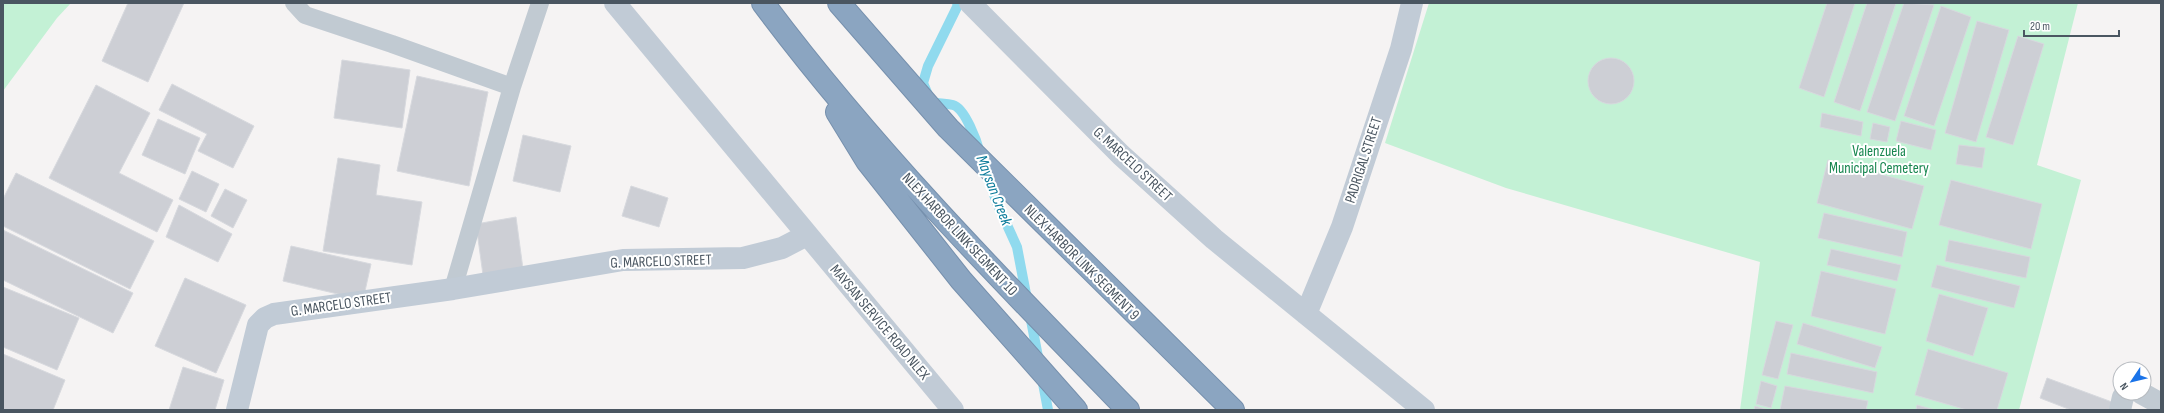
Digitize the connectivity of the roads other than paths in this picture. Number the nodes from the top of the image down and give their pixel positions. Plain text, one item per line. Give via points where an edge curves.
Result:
1 (294, 3) edge
2 (540, 3) edge
3 (615, 3) edge
4 (763, 3) edge
5 (839, 3) edge
6 (970, 3) edge
7 (1412, 3) edge
8 (799, 51) junction
9 (512, 87) junction
10 (807, 234) junction
11 (453, 289) junction
12 (1306, 314) junction
13 (2152, 399) edge
14 (2161, 404) edge
15 (237, 410) edge
16 (953, 410) edge
17 (1076, 410) edge
18 (1128, 410) edge
19 (1233, 410) edge
20 (1424, 410) edge

1 - 9 lane via 305,15
2 - 9 lane
3 - 10 street
4 - 8 highway
5 - 19 highway, NLEX HARBOR LINK SEGMENT 9 via 948,128
6 - 12 street, G. MARCELO STREET via 1121,155 1214,239
7 - 12 street, PADRIGAL STREET via 1400,49 1342,226
8 - 17 highway via 867,161 961,280
8 - 18 highway, NLEX HARBOR LINK SEGMENT 10 via 982,260
9 - 11 lane
10 - 11 street, G. MARCELO STREET via 782,248 743,258 623,260
10 - 16 street, MAYSAN SERVICE ROAD NLEX
11 - 15 street, G. MARCELO STREET via 274,314 265,318 258,325
12 - 20 street, G. MARCELO STREET
13 - 14 street

